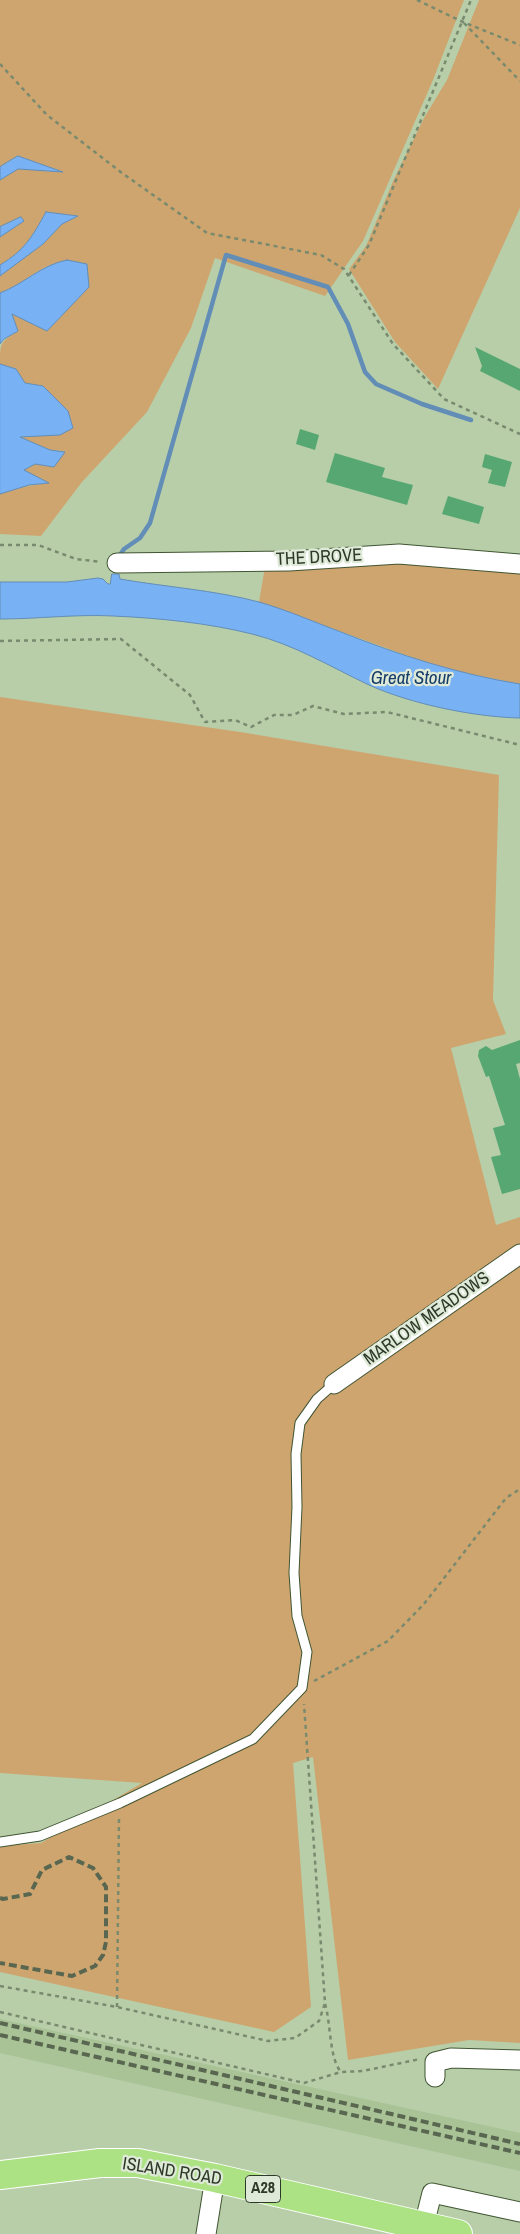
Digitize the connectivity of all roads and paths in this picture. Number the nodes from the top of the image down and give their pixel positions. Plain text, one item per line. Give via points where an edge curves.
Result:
1 (417, 0) edge
2 (471, 0) edge
3 (463, 22) junction
4 (520, 45) edge
5 (0, 64) edge
6 (520, 81) edge
7 (349, 275) junction
8 (520, 434) edge
9 (0, 545) edge
10 (117, 563) joint
11 (520, 564) edge
12 (0, 641) edge
13 (520, 745) edge
14 (520, 1254) edge
15 (334, 1384) joint
16 (520, 1489) edge
17 (302, 1688) junction
18 (120, 1803) junction
19 (0, 1842) edge
20 (0, 1986) edge
21 (325, 2003) junction
22 (118, 2008) junction
23 (0, 2012) edge
24 (422, 2058) dead end
25 (520, 2060) edge
26 (341, 2072) junction
27 (435, 2077) dead end
28 (0, 2175) edge
29 (215, 2178) junction
30 (520, 2212) edge
31 (424, 2225) junction
32 (206, 2234) edge
33 (456, 2234) edge

1 - 3 path
2 - 3 path
3 - 4 path
3 - 6 path
3 - 7 path via 369,245
5 - 7 path via 46,115 208,233 321,255
7 - 8 path via 394,344 444,398
9 - 10 path via 38,545 76,559
10 - 11 street, THE DROVE via 289,561 399,554
12 - 13 path via 121,639 190,696 205,722 236,720 251,727 274,715 294,715 313,706 344,714 387,712
14 - 15 street, MARLOW MEADOWS
15 - 17 lane via 317,1399 300,1423 296,1454 298,1506 294,1573 297,1616 307,1652
16 - 17 path via 506,1498 424,1604 388,1641
17 - 18 lane via 253,1739
17 - 21 path
18 - 19 lane via 40,1836
18 - 22 path
20 - 22 path
21 - 22 path via 319,2021 295,2038 268,2041
21 - 26 path via 336,2065
23 - 26 path via 304,2083
24 - 26 path via 363,2071
25 - 27 street via 451,2058 435,2062
28 - 29 highway, ISLAND ROAD / A28 via 100,2163 138,2163
29 - 31 highway, ISLAND ROAD / A28
29 - 32 street
30 - 31 street via 432,2193
31 - 33 highway, ISLAND ROAD / A28

